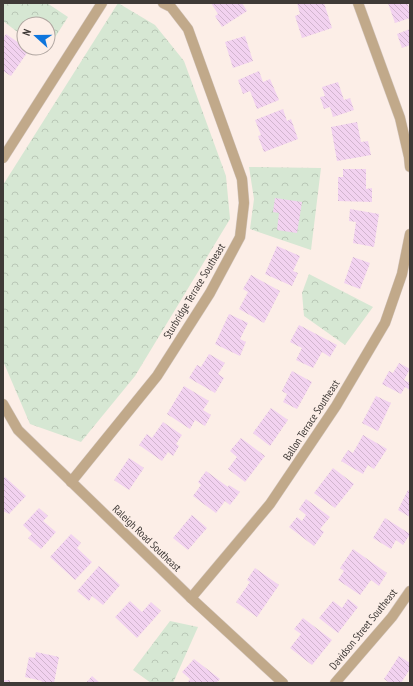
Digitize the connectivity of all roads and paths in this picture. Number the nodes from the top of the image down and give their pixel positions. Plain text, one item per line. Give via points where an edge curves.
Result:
1 (102, 3) edge
2 (163, 3) edge
3 (358, 3) edge
4 (3, 158) edge
5 (410, 167) edge
6 (410, 234) edge
7 (3, 404) edge
8 (71, 482) junction
9 (410, 591) edge
10 (191, 598) junction
11 (283, 683) edge
12 (335, 683) edge

1 - 4 street
2 - 8 street, Sturbridge Terrace Southeast via 171,7 188,29 242,179 244,203 240,237 210,293 157,376
3 - 5 street via 400,118
6 - 10 street, Ballon Terrace Southeast via 402,274 385,323 336,406 270,504
7 - 8 street, Raleigh Road Southeast via 18,430
8 - 10 street, Raleigh Road Southeast
9 - 12 street, Davidson Street Southeast via 392,617
10 - 11 street, Raleigh Road Southeast

